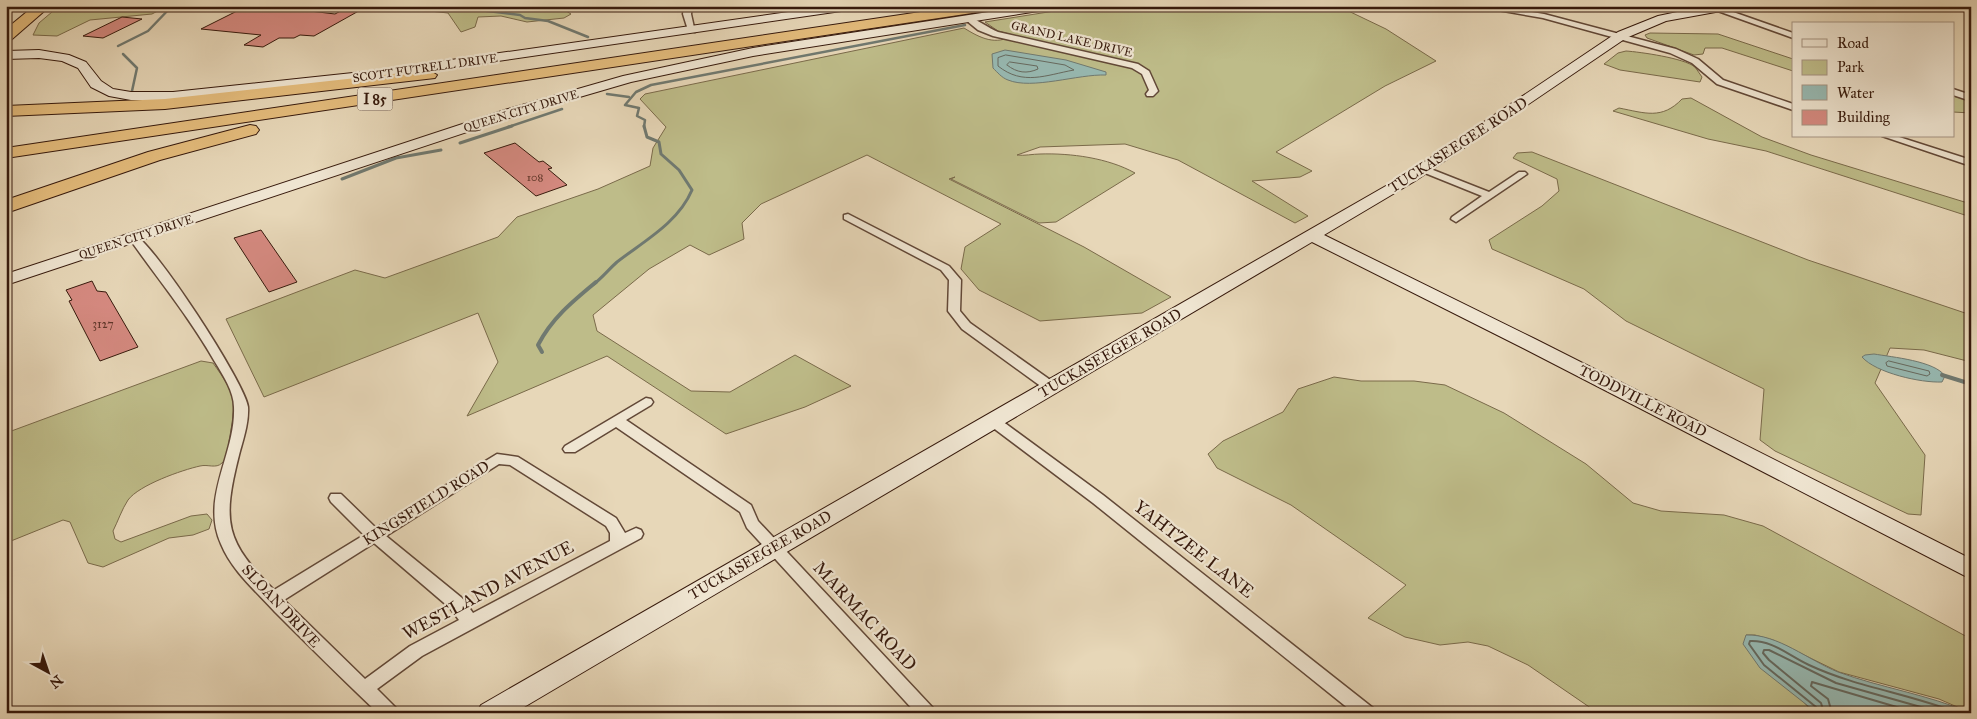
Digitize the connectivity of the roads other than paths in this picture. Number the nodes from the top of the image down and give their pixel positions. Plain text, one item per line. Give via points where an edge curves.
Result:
1 (43, 6) edge
2 (688, 6) edge
3 (855, 6) edge
4 (922, 6) edge
5 (992, 6) edge
6 (1051, 6) edge
7 (1480, 6) edge
8 (1732, 6) edge
9 (1712, 7) edge
10 (970, 19) junction
11 (692, 30) junction
12 (1792, 36) edge
13 (6, 37) edge
14 (1619, 37) junction
15 (6, 55) edge
16 (530, 64) junction
17 (571, 70) junction
18 (1954, 92) edge
19 (1150, 94) dead end
20 (1971, 98) edge
21 (1792, 107) edge
22 (6, 111) edge
23 (1892, 138) edge
24 (6, 141) edge
25 (6, 153) edge
26 (1971, 163) edge
27 (1423, 169) junction
28 (1522, 174) dead end
29 (1490, 196) junction
30 (6, 207) edge
31 (848, 217) dead end
32 (1456, 219) dead end
33 (1312, 236) junction
34 (134, 238) junction
35 (6, 280) edge
36 (1051, 387) junction
37 (646, 402) dead end
38 (616, 420) junction
39 (992, 421) junction
40 (570, 449) dead end
41 (336, 498) dead end
42 (636, 534) dead end
43 (374, 535) junction
44 (617, 544) junction
45 (773, 547) junction
46 (1971, 570) edge
47 (273, 599) junction
48 (470, 622) junction
49 (364, 689) junction
50 (390, 713) edge
51 (490, 713) edge
52 (928, 713) edge
53 (1367, 713) edge

1 - 13 highway
2 - 11 street
3 - 11 street, SCOTT FUTRELL DRIVE
4 - 16 highway, I 85
5 - 17 highway, I 85
6 - 10 street, QUEEN CITY DRIVE
7 - 14 street via 1544,16
8 - 9 street, TUCKASEEGEE ROAD
9 - 12 street
9 - 14 street, TUCKASEEGEE ROAD via 1655,20
10 - 19 street, GRAND LAKE DRIVE via 996,34 1135,66 1148,76 1154,91
10 - 34 street, QUEEN CITY DRIVE via 753,52 628,79 496,118
11 - 15 street, SCOTT FUTRELL DRIVE via 335,80 154,96 124,95 101,88 82,65 64,58 39,54
14 - 21 street via 1683,55 1720,82
14 - 27 street, TUCKASEEGEE ROAD
16 - 22 highway via 165,104
16 - 24 highway, I 85
17 - 25 highway, I 85
17 - 30 highway via 368,105 242,132 154,156
18 - 20 street
23 - 26 street
27 - 29 street
27 - 33 street, TUCKASEEGEE ROAD
28 - 29 street
29 - 32 street
31 - 36 street via 945,268 955,280 954,311 966,326
33 - 36 street, TUCKASEEGEE ROAD
33 - 46 street, TODDVILLE ROAD
34 - 35 street, QUEEN CITY DRIVE
34 - 47 street, SLOAN DRIVE via 165,277 218,356 238,393 241,406 236,442 221,508 224,531 228,543 247,571
36 - 39 street, TUCKASEEGEE ROAD
37 - 38 street
38 - 40 street
38 - 45 street, MARMAC ROAD via 746,509 752,524
39 - 45 street, TUCKASEEGEE ROAD
39 - 53 street, YAHTZEE LANE via 1098,499
41 - 43 street
42 - 44 street, WESTLAND AVENUE
43 - 44 street, KINGSFIELD ROAD via 489,462 504,458 513,460 611,522 618,532
43 - 47 street, KINGSFIELD ROAD
43 - 48 street via 456,603
44 - 48 street, WESTLAND AVENUE
45 - 51 street, TUCKASEEGEE ROAD
45 - 52 street, MARMAC ROAD
47 - 49 street, SLOAN DRIVE
48 - 49 street, WESTLAND AVENUE via 416,651
49 - 50 street, SLOAN DRIVE

